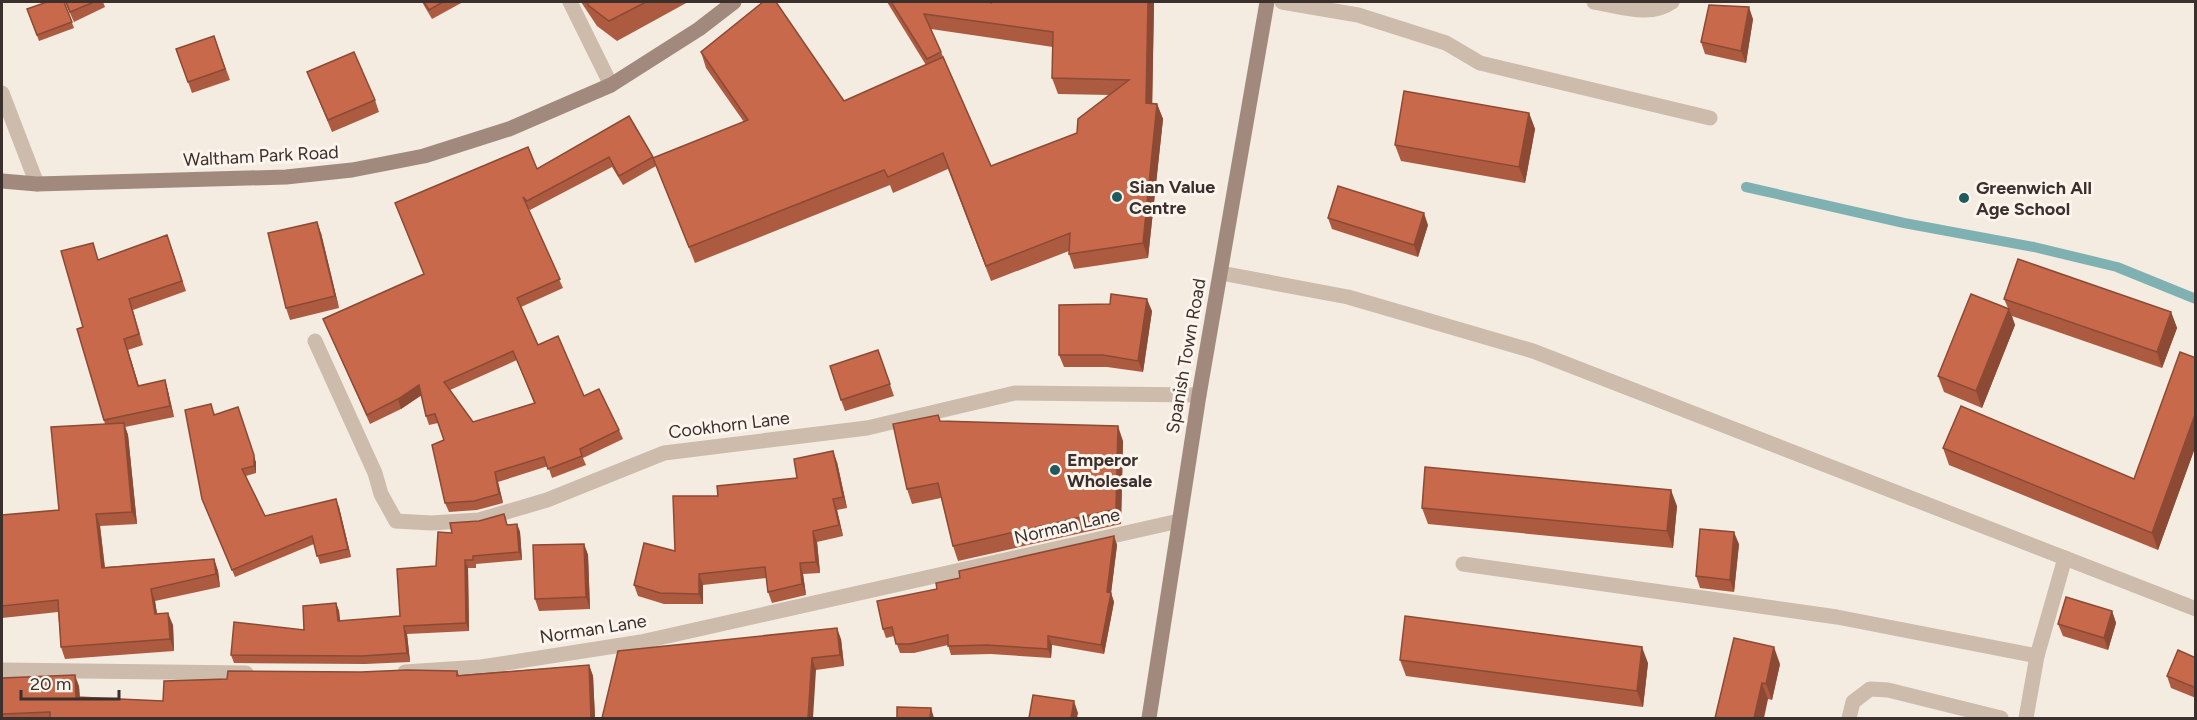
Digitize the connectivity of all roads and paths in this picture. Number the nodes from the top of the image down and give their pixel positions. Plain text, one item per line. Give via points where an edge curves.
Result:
1 (570, 2) edge
2 (734, 2) edge
3 (1267, 2) edge
4 (1282, 2) edge
5 (1594, 2) edge
6 (1672, 2) edge
7 (611, 85) junction
8 (2, 93) edge
9 (1710, 118) dead end
10 (2, 181) edge
11 (37, 184) junction
12 (1221, 273) junction
13 (315, 341) dead end
14 (1199, 395) junction
15 (1179, 521) junction
16 (2065, 558) junction
17 (1463, 564) dead end
18 (2196, 609) edge
19 (2037, 656) junction
20 (2, 670) edge
21 (388, 673) edge
22 (264, 674) edge
23 (1149, 718) edge
24 (1849, 718) edge
25 (2001, 718) edge
26 (2026, 718) edge

1 - 7 street
2 - 7 main road, Waltham Park Road
3 - 12 main road, Spanish Town Road
4 - 9 street via 1358,15 1446,43 1480,63
5 - 6 street via 1642,10 1658,10
7 - 11 main road, Waltham Park Road via 510,129 424,156 352,170 286,177
8 - 11 street
10 - 11 main road, Waltham Park Road
12 - 14 main road, Spanish Town Road
12 - 16 street via 1348,297 1533,351
13 - 14 street, Cookhorn Lane via 396,521 479,520 547,500 664,453 867,428 1015,393
14 - 15 main road, Spanish Town Road
15 - 21 street, Norman Lane via 641,642 481,666
15 - 23 main road, Spanish Town Road
16 - 18 street
16 - 19 street
17 - 19 street via 1837,617
19 - 26 street
20 - 22 street
24 - 25 street via 1853,702 1870,689

